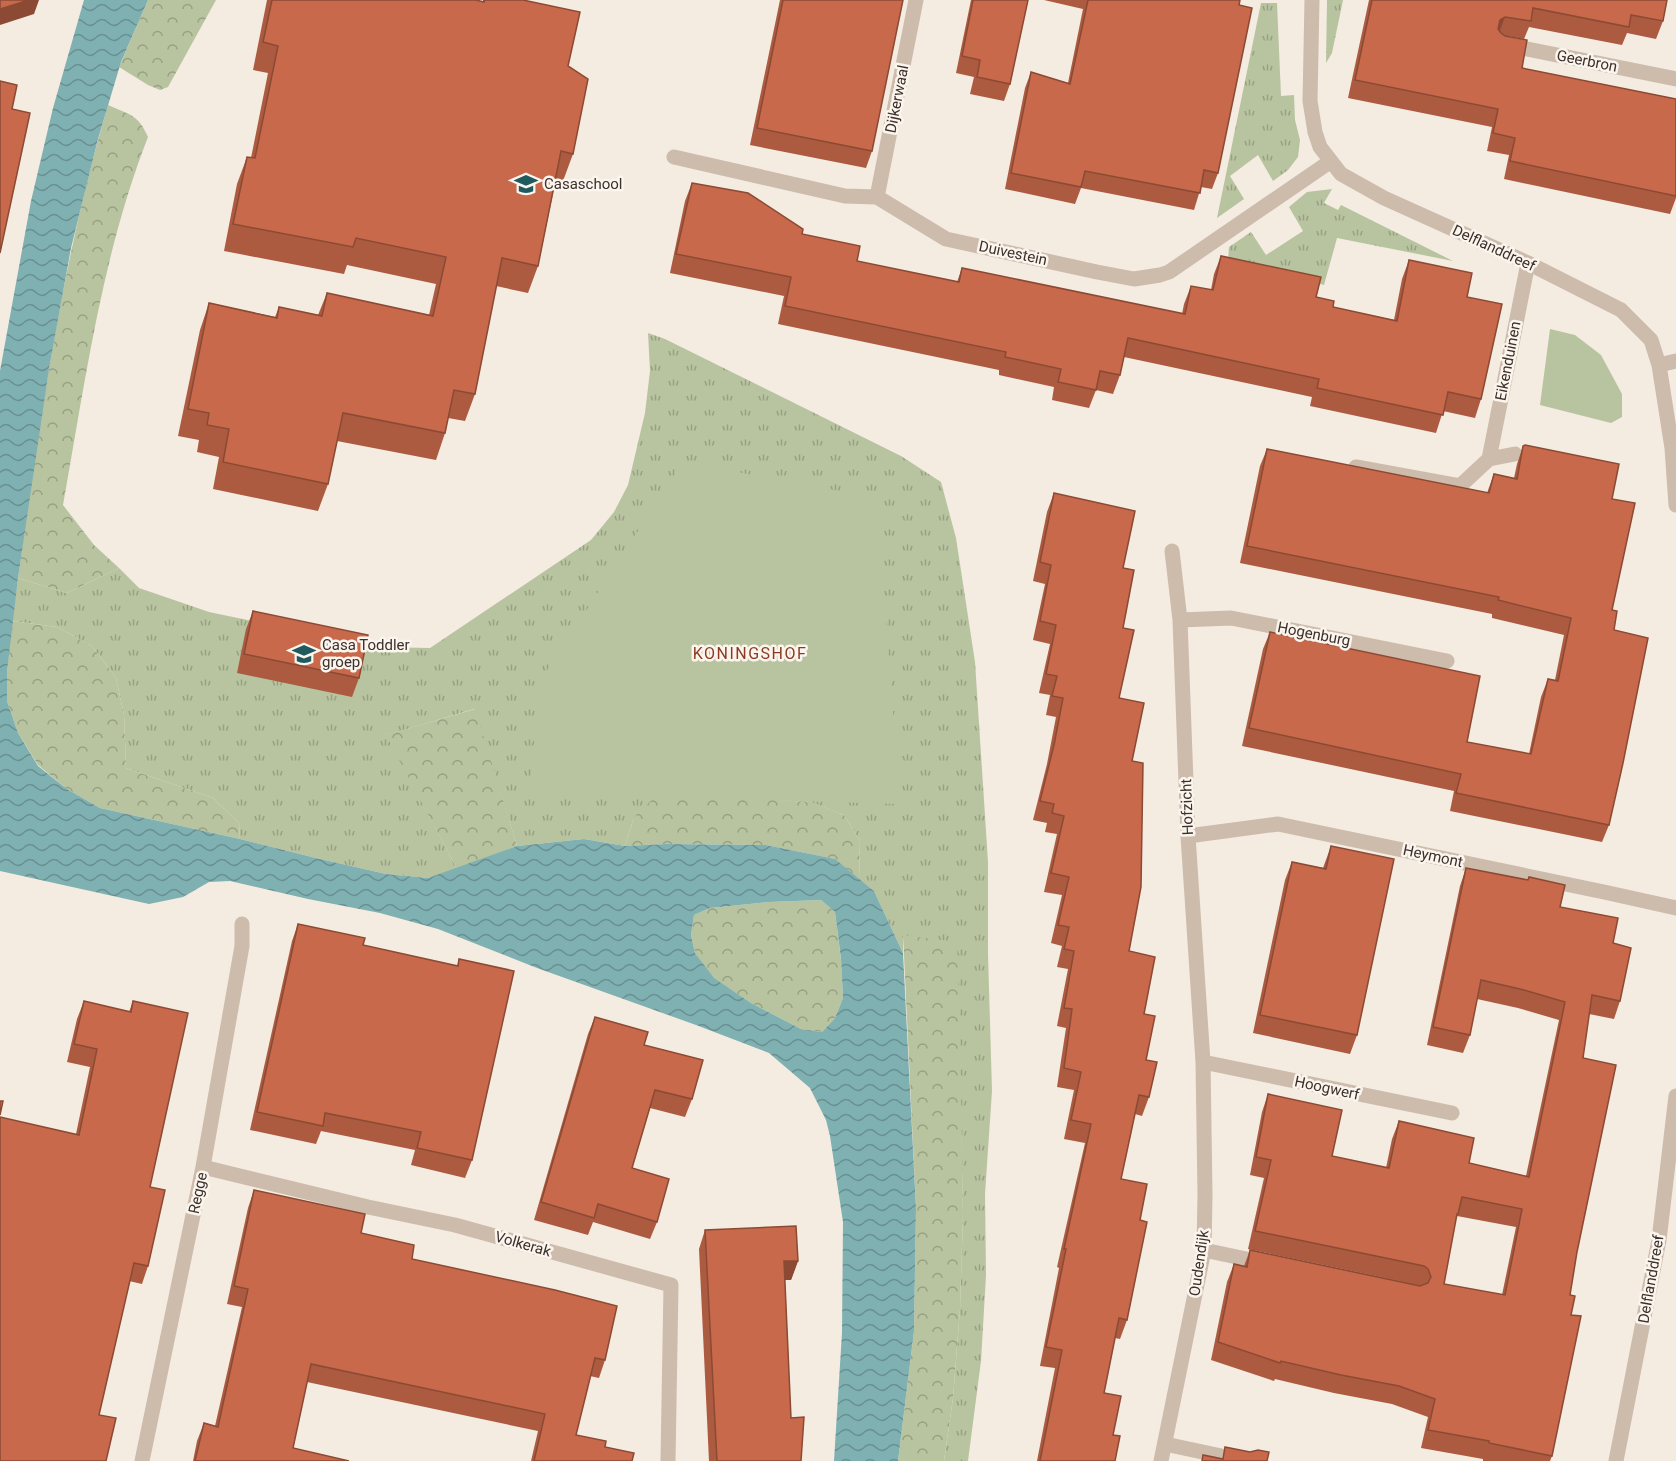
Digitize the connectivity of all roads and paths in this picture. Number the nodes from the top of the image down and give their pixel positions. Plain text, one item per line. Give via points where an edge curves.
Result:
1 (916, 0) edge
2 (1312, 0) edge
3 (1501, 44) edge
4 (1675, 75) edge
5 (674, 157) dead end
6 (1331, 161) junction
7 (878, 197) junction
8 (1528, 263) junction
9 (1676, 361) edge
10 (1659, 365) junction
11 (1515, 454) dead end
12 (1489, 459) junction
13 (1346, 465) edge
14 (1676, 505) edge
15 (1172, 551) dead end
16 (1180, 620) junction
17 (1447, 661) dead end
18 (1188, 836) junction
19 (1676, 909) edge
20 (242, 924) dead end
21 (1203, 1062) junction
22 (1676, 1096) edge
23 (1452, 1113) dead end
24 (204, 1167) junction
25 (1204, 1250) junction
26 (1274, 1265) edge
27 (1165, 1444) junction
28 (142, 1461) edge
29 (669, 1461) edge
30 (1161, 1461) edge
31 (1245, 1461) edge
32 (1616, 1461) edge

1 - 7 street, Dijkerwaal
2 - 6 street, Delflanddreef via 1310,101 1320,147
3 - 4 street, Geerbron
5 - 7 street, Duivestein via 845,196
6 - 7 street, Duivestein via 1169,272 1134,279 946,239
6 - 8 street, Delflanddreef via 1341,174 1384,198
8 - 10 street, Delflanddreef via 1621,310 1651,340
8 - 12 street, Eikenduinen
9 - 10 street
10 - 14 street, Delflanddreef
11 - 12 street
12 - 13 street via 1460,486
15 - 16 street, Hofzicht
16 - 17 street, Hogenburg via 1231,618
16 - 18 street, Hofzicht
18 - 19 street, Heymont via 1278,824
18 - 21 street, Hofzicht
20 - 24 street, Regge via 242,946
21 - 23 street, Hoogwerf
21 - 25 street, Oudendijk
22 - 32 street, Delflanddreef via 1659,1240
24 - 28 street, Regge
24 - 29 street, Volkerak via 455,1225 671,1285
25 - 26 street
25 - 27 street, Oudendijk
27 - 30 street, Oudendijk
27 - 31 street

